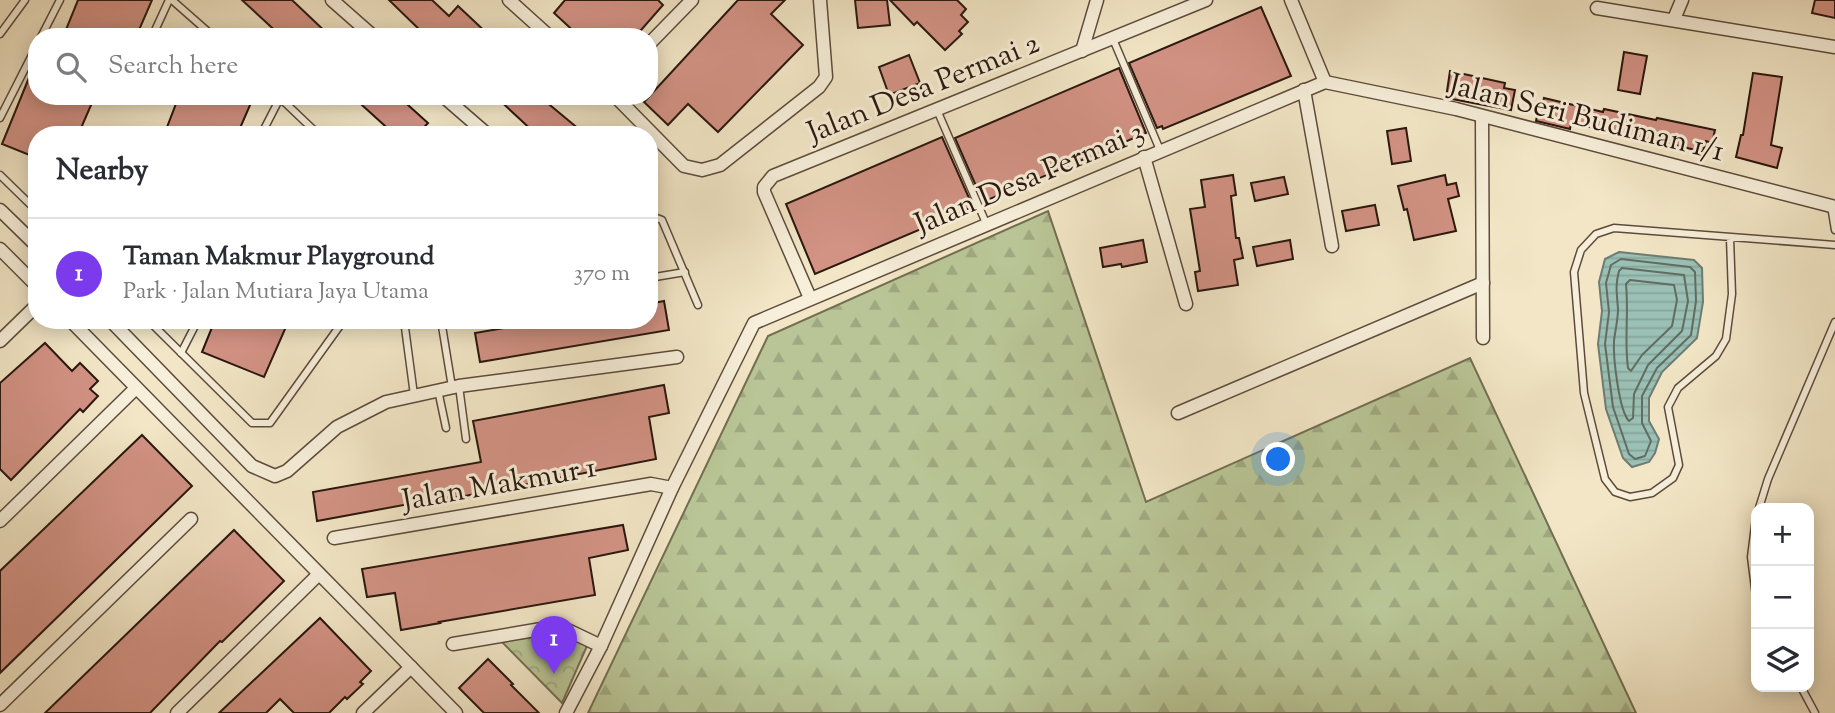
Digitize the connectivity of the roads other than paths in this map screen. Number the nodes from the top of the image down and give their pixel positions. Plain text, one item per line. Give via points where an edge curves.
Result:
1 (25, 0) edge
2 (60, 0) edge
3 (171, 0) edge
4 (332, 0) edge
5 (509, 0) edge
6 (692, 0) edge
7 (820, 0) edge
8 (1097, 0) edge
9 (1206, 0) edge
10 (1291, 0) edge
11 (1682, 0) edge
12 (1597, 8) dead end
13 (1674, 19) junction
14 (46, 28) edge
15 (157, 28) edge
16 (204, 28) edge
17 (364, 28) edge
18 (540, 28) edge
19 (1, 29) edge
20 (658, 35) edge
21 (1113, 38) junction
22 (1835, 47) edge
23 (1082, 51) junction
24 (28, 63) edge
25 (1325, 82) junction
26 (1304, 90) junction
27 (275, 105) edge
28 (287, 105) edge
29 (453, 105) edge
30 (624, 105) edge
31 (937, 110) junction
32 (1482, 117) junction
33 (0, 118) edge
34 (265, 126) edge
35 (310, 126) edge
36 (478, 126) edge
37 (645, 126) edge
38 (658, 140) edge
39 (1160, 150) junction
40 (1144, 157) junction
41 (0, 175) edge
42 (28, 202) edge
43 (1833, 206) edge
44 (0, 209) edge
45 (658, 218) edge
46 (986, 223) junction
47 (1835, 230) edge
48 (28, 237) edge
49 (1730, 238) junction
50 (1835, 244) edge
51 (1332, 246) dead end
52 (0, 249) edge
53 (685, 272) junction
54 (658, 276) edge
55 (28, 277) edge
56 (1483, 283) junction
57 (810, 298) junction
58 (1186, 304) dead end
59 (698, 305) dead end
60 (28, 313) edge
61 (1835, 322) edge
62 (79, 329) edge
63 (119, 329) edge
64 (157, 329) edge
65 (193, 329) edge
66 (338, 329) edge
67 (405, 329) edge
68 (442, 329) edge
69 (1483, 338) dead end
70 (0, 341) edge
71 (181, 353) junction
72 (677, 357) dead end
73 (136, 388) junction
74 (450, 388) junction
75 (414, 396) junction
76 (1178, 413) dead end
77 (446, 428) dead end
78 (466, 439) dead end
79 (672, 488) junction
80 (1761, 503) edge
81 (191, 519) dead end
82 (0, 521) edge
83 (334, 538) dead end
84 (319, 574) junction
85 (453, 643) dead end
86 (601, 646) junction
87 (411, 667) junction
88 (1804, 692) edge
89 (0, 705) edge
90 (177, 713) edge
91 (363, 713) edge
92 (456, 713) edge
93 (566, 713) edge
94 (1815, 713) edge

1 - 19 lane
2 - 14 lane
3 - 15 lane
3 - 16 lane
4 - 17 street
5 - 18 street
6 - 20 street
7 - 38 street via 826,77 819,87 720,165 702,170 684,166
8 - 23 street
9 - 21 street, Jalan Desa Permai 2
10 - 25 street
11 - 13 street
12 - 13 street
13 - 22 street
21 - 23 street, Jalan Desa Permai 2
21 - 39 lane
23 - 31 street, Jalan Desa Permai 2
24 - 33 lane
25 - 26 street, Jalan Desa Permai 3
25 - 32 street, Jalan Seri Budiman 1/1
26 - 39 street, Jalan Desa Permai 3
26 - 51 street
27 - 34 lane
28 - 35 lane
29 - 36 street
30 - 37 street
31 - 46 lane
31 - 57 street, Jalan Desa Permai 2 via 775,174 767,183 764,192
32 - 43 street, Jalan Seri Budiman 1/1
32 - 56 street
39 - 40 street, Jalan Desa Permai 3
40 - 46 street, Jalan Desa Permai 3
40 - 58 street
41 - 42 lane
43 - 47 lane
44 - 48 street
45 - 53 lane
46 - 57 street, Jalan Desa Permai 3
49 - 49 lane via 1614,228 1596,234 1581,250 1574,272 1584,393 1605,479 1615,492 1630,497 1652,493 1673,478 1679,465 1668,407 1678,388 1716,356 1726,339 1732,294
49 - 50 lane
52 - 55 street
53 - 54 lane
53 - 59 lane
56 - 69 street
56 - 76 street
57 - 79 street, Jalan Desa Permai 3 via 754,323
60 - 70 street
61 - 80 lane
62 - 73 street
63 - 75 street via 252,466 275,476 337,428 386,402
64 - 71 lane
65 - 71 lane
66 - 71 lane via 271,423 252,423
67 - 75 lane
68 - 74 lane
72 - 74 street
73 - 82 street
73 - 84 street
74 - 75 street
74 - 77 lane
74 - 78 lane
79 - 83 street, Jalan Makmur 1 via 651,484
79 - 86 street
81 - 89 street
84 - 87 street
84 - 90 street
85 - 86 street via 559,626
86 - 93 street
87 - 91 street
87 - 92 street
88 - 94 lane

